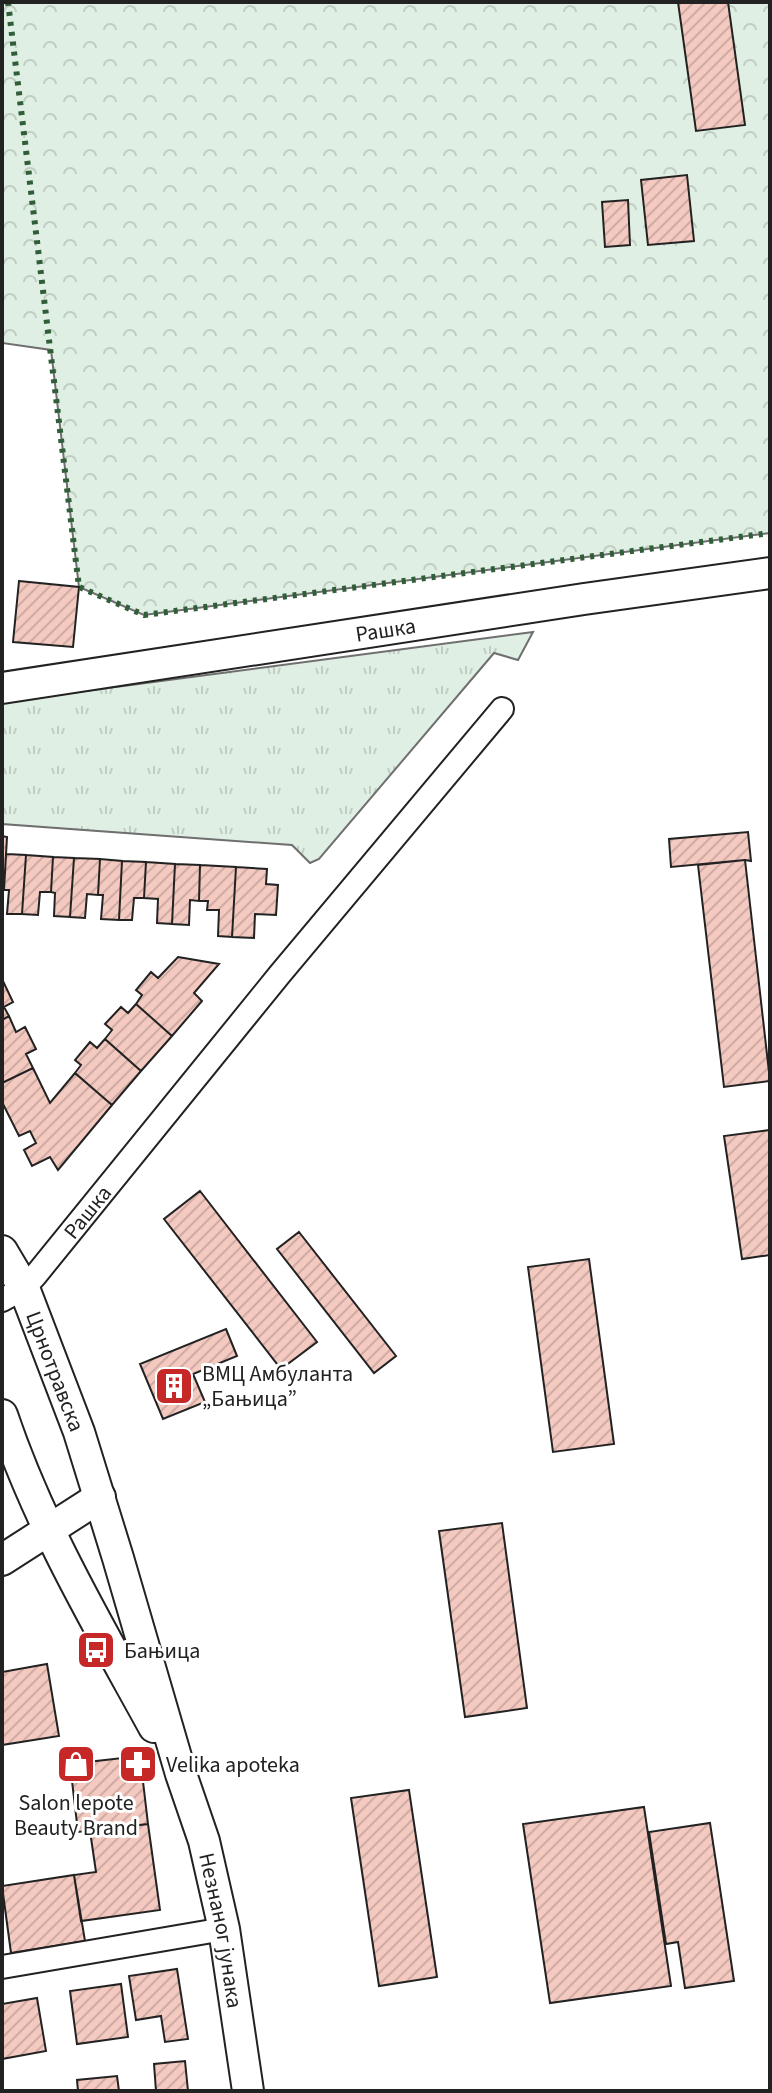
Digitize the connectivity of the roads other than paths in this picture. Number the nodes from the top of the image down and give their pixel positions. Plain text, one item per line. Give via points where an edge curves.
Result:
1 (770, 573) edge
2 (2, 688) edge
3 (502, 709) dead end
4 (2, 1251) edge
5 (13, 1294) edge
6 (2, 1415) edge
7 (100, 1497) junction
8 (48, 1529) junction
9 (2, 1560) edge
10 (181, 1774) junction
11 (224, 1929) junction
12 (2, 1967) edge
13 (248, 2091) edge

1 - 2 main road, Рашка
3 - 5 street, Рашка
4 - 5 main road, Црнотравска
5 - 7 main road, Црнотравска via 69,1405
6 - 8 main road
7 - 8 main road
7 - 10 main road, Незнаног јунака
8 - 9 main road
8 - 10 main road, Незнаног јунака
10 - 11 main road, Незнаног јунака via 204,1841
11 - 12 street
11 - 13 main road, Незнаног јунака

